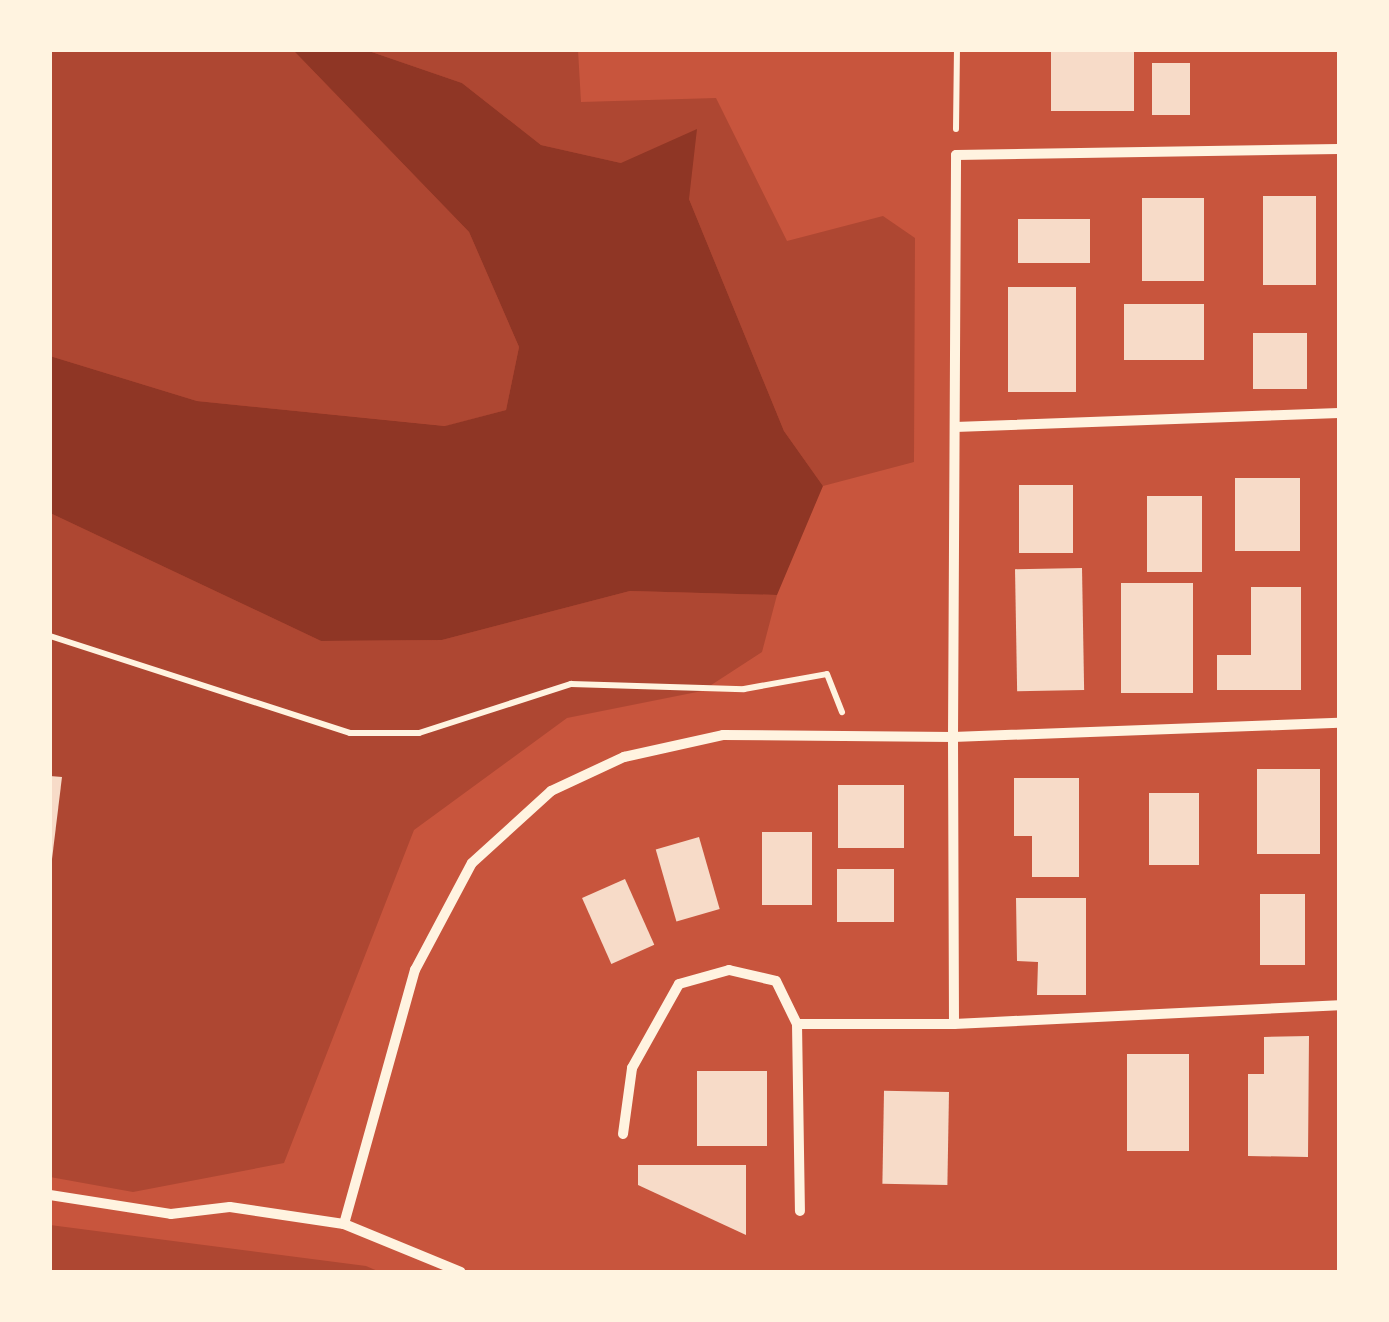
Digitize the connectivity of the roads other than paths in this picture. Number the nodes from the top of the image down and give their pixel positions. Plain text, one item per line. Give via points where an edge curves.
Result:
1 (1339, 149) edge
2 (1339, 413) edge
3 (955, 427) junction
4 (1339, 723) edge
5 (953, 737) junction
6 (1339, 1005) edge
7 (797, 1024) junction
8 (954, 1024) junction
9 (623, 1134) dead end
10 (50, 1195) edge
11 (800, 1211) dead end
12 (344, 1224) junction
13 (461, 1272) edge

1 - 3 street via 956,156
2 - 3 street
3 - 5 street
4 - 5 street
5 - 8 street
5 - 12 street via 724,735 624,757 551,791 472,863 415,970
6 - 8 street
7 - 8 street
7 - 9 street via 776,981 729,970 679,984 632,1068
7 - 11 street
10 - 12 street via 171,1214 230,1208
12 - 13 street

